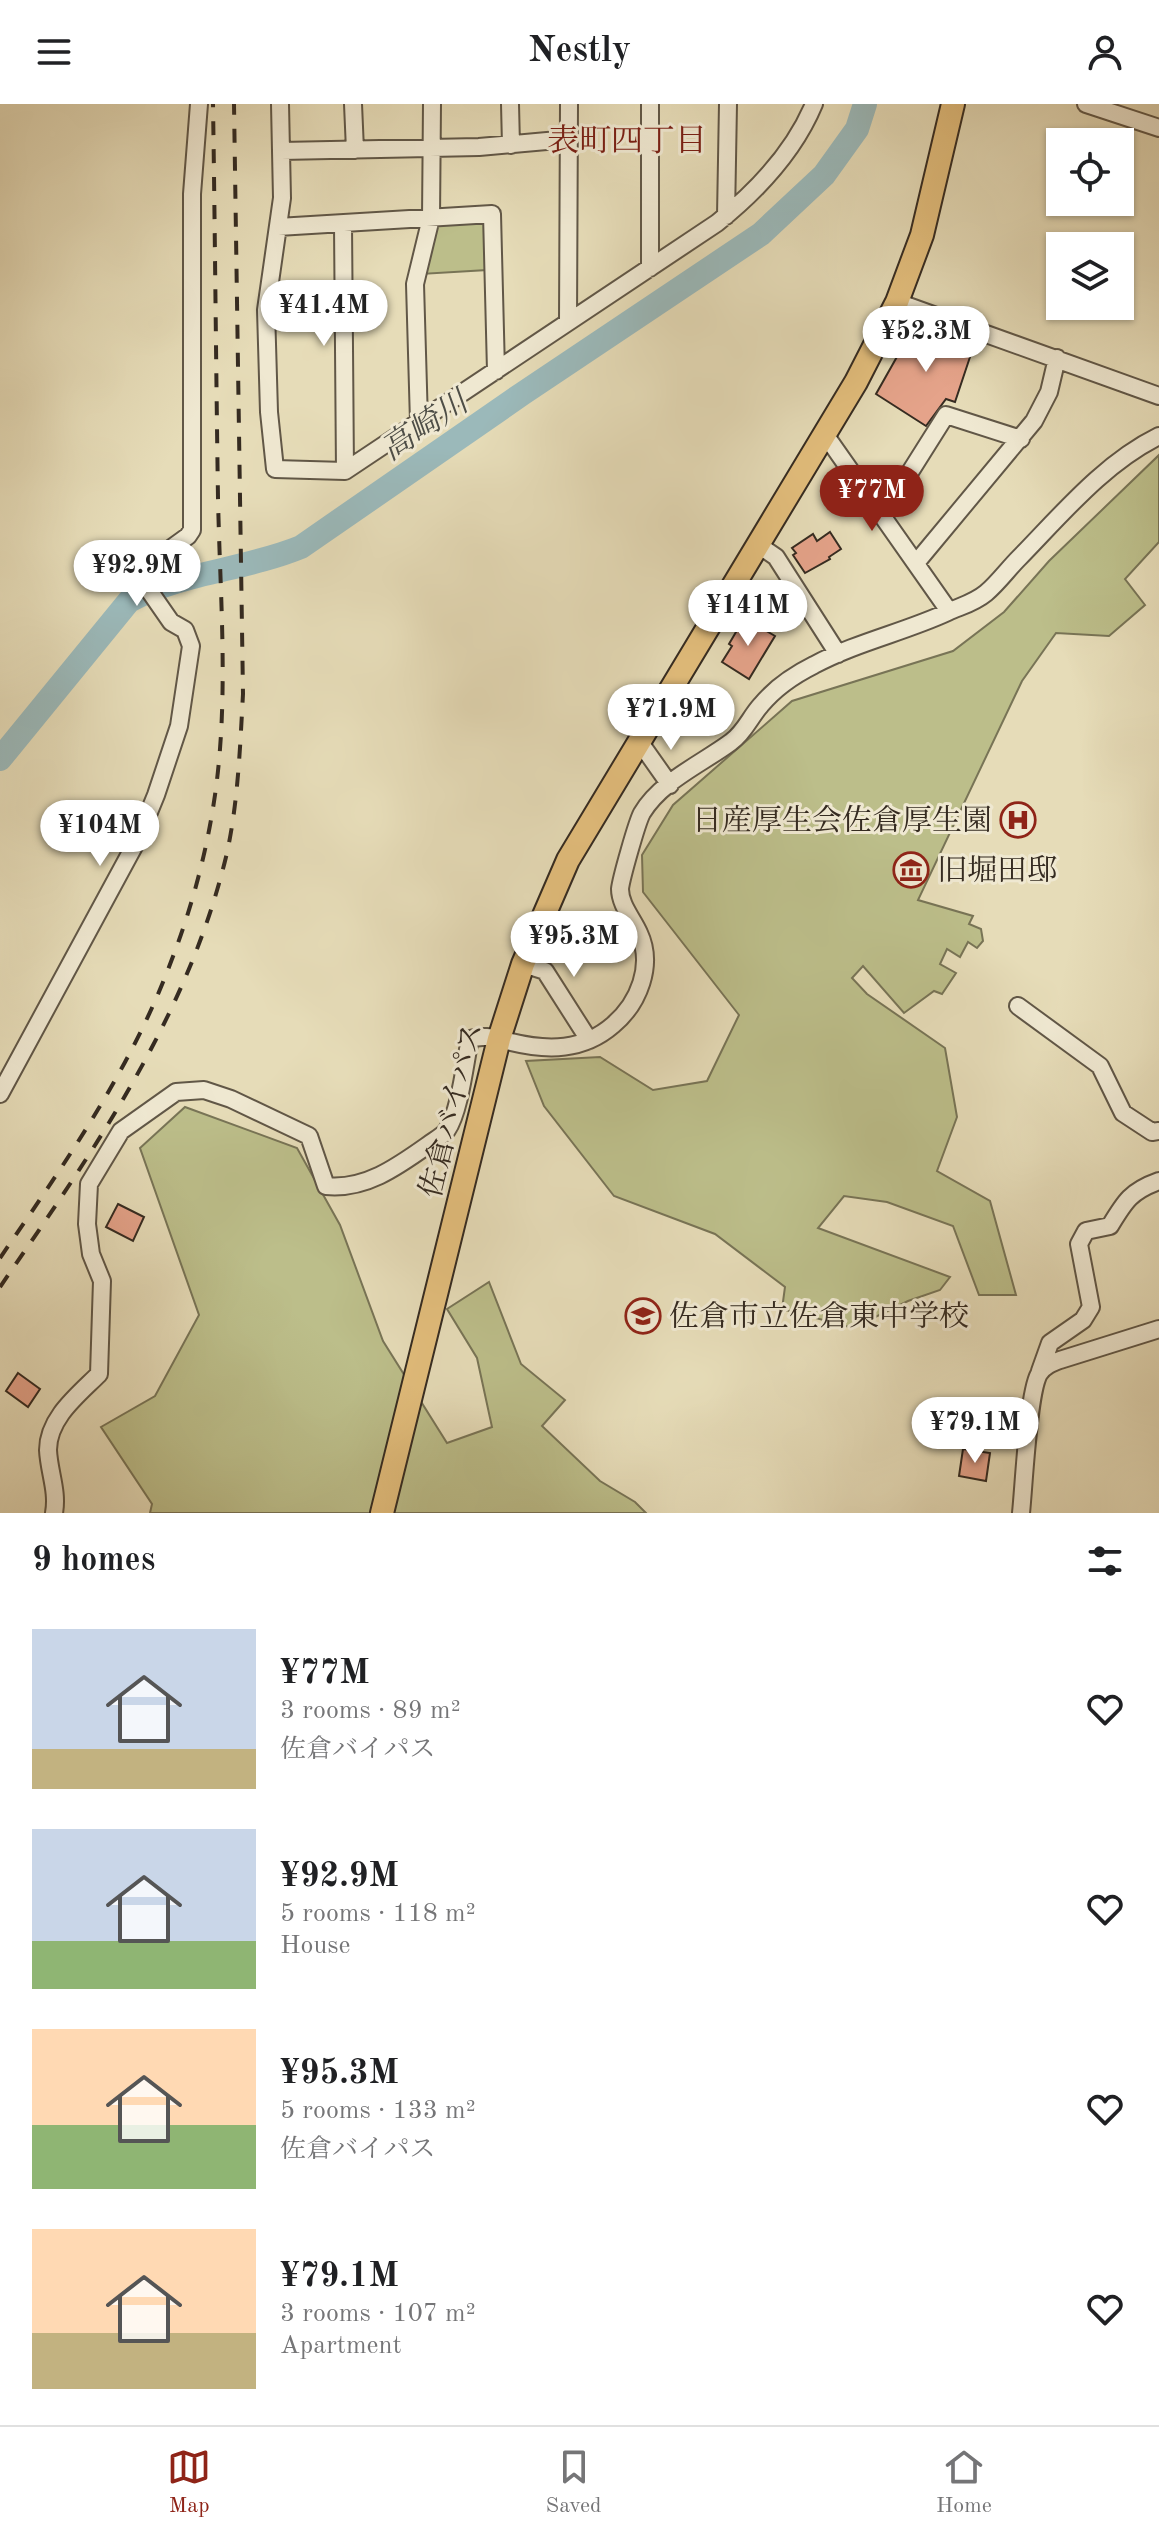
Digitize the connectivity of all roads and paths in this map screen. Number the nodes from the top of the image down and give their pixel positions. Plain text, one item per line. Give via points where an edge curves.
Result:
1 (199, 104) edge
2 (280, 104) edge
3 (353, 104) edge
4 (432, 104) edge
5 (510, 104) edge
6 (569, 104) edge
7 (650, 104) edge
8 (728, 104) edge
9 (814, 104) edge
10 (953, 104) edge
11 (1086, 104) edge
12 (1159, 128) edge
13 (569, 139) junction
14 (511, 145) junction
15 (432, 148) junction
16 (355, 150) junction
17 (281, 151) junction
18 (726, 216) junction
19 (431, 218) junction
20 (343, 224) junction
21 (278, 227) junction
22 (650, 268) junction
23 (897, 302) junction
24 (568, 322) junction
25 (1057, 358) junction
26 (496, 371) junction
27 (1159, 396) edge
28 (419, 422) junction
29 (824, 433) junction
30 (1159, 436) edge
31 (1021, 439) junction
32 (345, 471) junction
33 (883, 515) junction
34 (757, 544) junction
35 (916, 563) junction
36 (949, 611) junction
37 (838, 654) junction
38 (639, 741) junction
39 (670, 785) junction
40 (523, 964) junction
41 (1018, 1006) dead end
42 (499, 1039) junction
43 (589, 1040) junction
44 (0, 1094) edge
45 (1159, 1131) edge
46 (1159, 1181) edge
47 (1159, 1329) edge
48 (1039, 1373) junction
49 (54, 1513) edge
50 (382, 1513) edge
51 (1021, 1513) edge

1 - 44 street via 192,194 192,530 137,573 171,622 185,630 191,646 179,726 138,839
2 - 17 street
3 - 16 street
4 - 15 street
5 - 14 street
6 - 13 street
7 - 22 street
8 - 18 street
9 - 18 street via 779,164
10 - 23 highway, 佐倉バイパス via 922,235
11 - 12 street
13 - 14 street
13 - 24 street
14 - 15 street
15 - 16 street
15 - 19 street
16 - 17 street
17 - 21 street
18 - 22 street
19 - 20 street
19 - 26 street via 492,214
19 - 28 street via 415,284
20 - 21 street
20 - 32 street
21 - 32 street via 266,310 275,469
22 - 24 street
23 - 25 street
23 - 29 highway, 佐倉バイパス
24 - 26 street
25 - 27 street
25 - 31 street via 1040,412
26 - 28 street
28 - 32 street
29 - 33 street
29 - 34 highway, 佐倉バイパス
30 - 36 street via 1141,443 1081,494 985,594
31 - 33 street via 946,415
31 - 35 street
33 - 35 street
34 - 37 street via 776,557
34 - 38 highway, 佐倉バイパス
35 - 36 street
36 - 37 street
37 - 39 street via 778,687 745,730
38 - 39 street
38 - 40 highway, 佐倉バイパス via 568,860
39 - 43 street via 642,814 620,890 644,948 640,988 613,1025
40 - 42 highway, 佐倉バイパス
40 - 43 street via 545,971
41 - 45 street via 1100,1066 1123,1113 1152,1132
42 - 43 street via 549,1049
42 - 49 street via 470,1039 447,1130 393,1169 343,1188 326,1186 309,1136 204,1090 176,1092 121,1131 89,1184 91,1254 102,1281 99,1374 51,1428
42 - 50 highway, 佐倉バイパス
46 - 48 street via 1139,1188 1110,1226 1086,1231 1079,1244 1091,1307 1083,1320 1050,1343
47 - 48 street via 1049,1364
48 - 51 street

